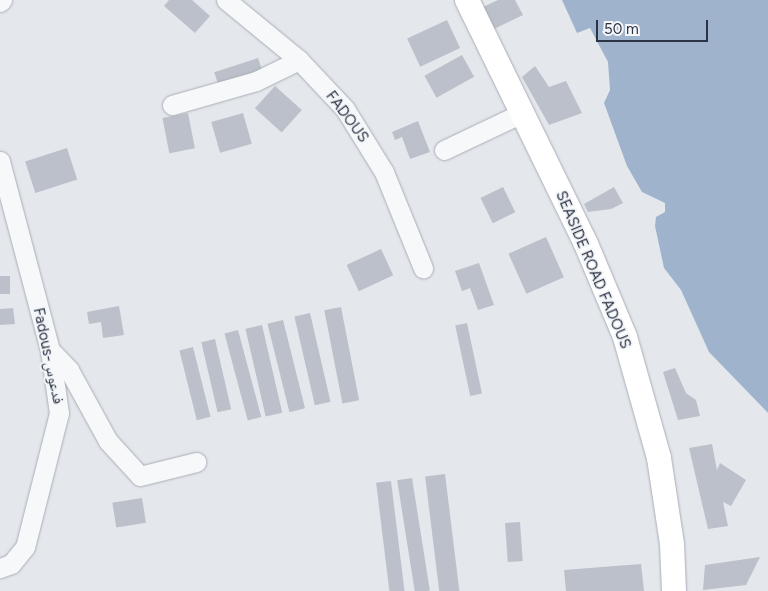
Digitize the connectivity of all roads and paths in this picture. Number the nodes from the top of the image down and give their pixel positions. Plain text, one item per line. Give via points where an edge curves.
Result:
1 (226, 0) edge
2 (467, 0) edge
3 (299, 60) junction
4 (172, 105) dead end
5 (522, 113) junction
6 (444, 150) dead end
7 (0, 161) edge
8 (423, 268) dead end
9 (50, 350) junction
10 (196, 462) dead end
11 (0, 568) edge
12 (674, 591) edge

1 - 3 street, FADOUS
2 - 5 main road, SEASIDE ROAD FADOUS
3 - 4 street via 256,81
3 - 8 street, FADOUS via 345,110 367,143 384,172
5 - 6 street
5 - 12 main road, SEASIDE ROAD FADOUS via 586,244 625,338 653,433 672,555
7 - 9 street, Fadous-فدعوس
9 - 10 street via 69,370 108,441 140,476
9 - 11 street, Fadous-فدعوس via 58,396 55,436 25,547 11,564

